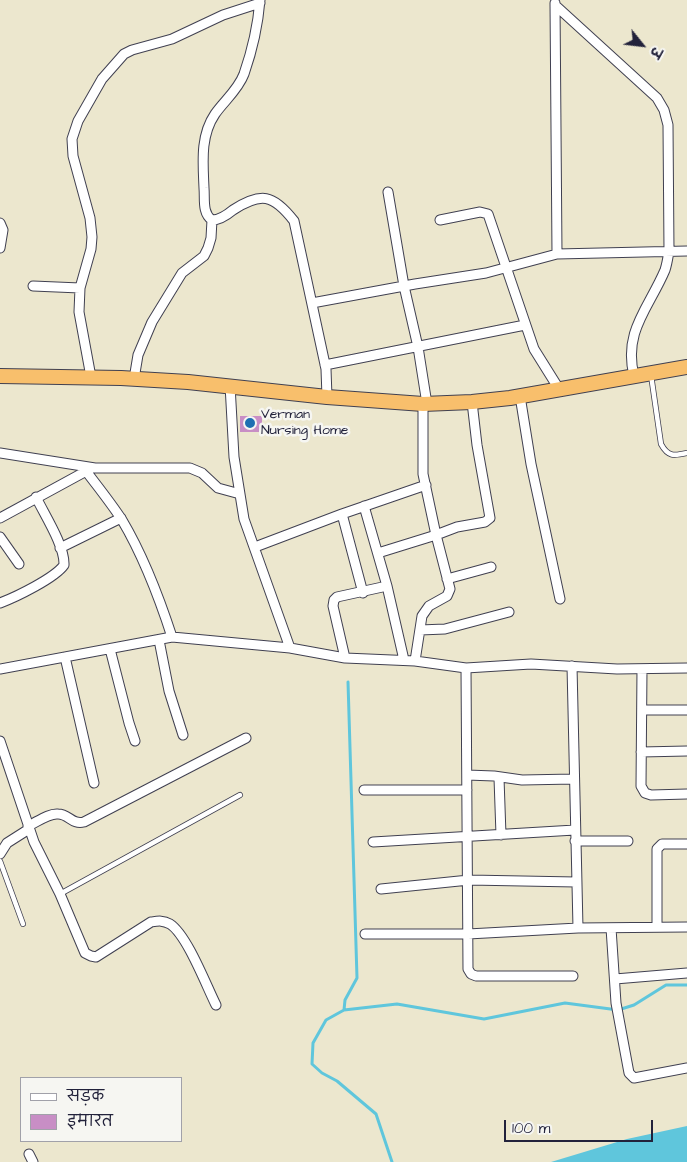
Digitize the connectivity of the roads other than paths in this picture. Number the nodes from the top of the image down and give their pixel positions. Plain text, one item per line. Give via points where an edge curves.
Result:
1 (260, 2) edge
2 (555, 3) edge
3 (388, 192) dead end
4 (212, 220) junction
5 (440, 220) dead end
6 (0, 224) edge
7 (0, 248) edge
8 (669, 251) junction
9 (687, 251) edge
10 (557, 254) junction
11 (507, 268) junction
12 (33, 286) dead end
13 (404, 286) junction
14 (80, 288) junction
15 (312, 304) junction
16 (525, 325) junction
17 (418, 347) junction
18 (325, 364) junction
19 (687, 368) edge
20 (651, 373) junction
21 (0, 376) edge
22 (634, 376) junction
23 (91, 377) junction
24 (134, 378) junction
25 (230, 385) junction
26 (559, 389) junction
27 (520, 396) junction
28 (327, 397) junction
29 (472, 402) junction
30 (425, 404) junction
31 (0, 453) edge
32 (687, 453) edge
33 (89, 469) junction
34 (426, 485) junction
35 (240, 494) junction
36 (36, 497) junction
37 (364, 506) junction
38 (342, 514) junction
39 (0, 518) edge
40 (121, 518) junction
41 (436, 535) junction
42 (0, 537) edge
43 (255, 547) junction
44 (60, 548) junction
45 (378, 553) junction
46 (19, 564) dead end
47 (491, 567) dead end
48 (447, 578) junction
49 (387, 586) junction
50 (363, 593) junction
51 (560, 599) dead end
52 (0, 603) edge
53 (509, 612) dead end
54 (420, 630) junction
55 (172, 637) junction
56 (159, 640) junction
57 (290, 648) junction
58 (110, 649) junction
59 (65, 657) junction
60 (345, 658) junction
61 (404, 660) junction
62 (415, 661) junction
63 (572, 666) junction
64 (466, 668) junction
65 (687, 668) edge
66 (0, 669) edge
67 (642, 669) junction
68 (642, 710) junction
69 (687, 710) edge
70 (183, 735) dead end
71 (246, 738) dead end
72 (0, 741) edge
73 (135, 741) dead end
74 (687, 751) edge
75 (641, 752) junction
76 (467, 776) junction
77 (499, 778) junction
78 (574, 779) junction
79 (94, 783) dead end
80 (364, 790) dead end
81 (467, 790) junction
82 (687, 794) edge
83 (240, 795) dead end
84 (29, 827) junction
85 (575, 830) junction
86 (501, 835) junction
87 (468, 837) junction
88 (576, 841) junction
89 (628, 841) dead end
90 (374, 842) dead end
91 (687, 844) edge
92 (0, 854) edge
93 (0, 861) edge
94 (469, 880) junction
95 (576, 882) junction
96 (381, 889) dead end
97 (60, 894) junction
98 (23, 924) dead end
99 (687, 926) edge
100 (657, 927) junction
101 (578, 928) junction
102 (611, 928) junction
103 (365, 934) dead end
104 (468, 934) junction
105 (687, 973) edge
106 (572, 976) dead end
107 (615, 979) junction
108 (216, 1005) dead end
109 (687, 1068) edge

1 - 4 street via 256,31 243,75 236,89 214,115 204,142 205,213
1 - 14 street via 172,39 132,50 114,63 102,78 72,139 92,237
2 - 8 street via 657,98 664,110 668,125
2 - 10 street
3 - 13 street
4 - 15 street via 255,198 270,200 280,206 297,227
4 - 24 street via 208,248 204,256 182,273 152,322 138,355
5 - 11 street via 480,212 488,214
6 - 7 street via 3,230
8 - 9 street
8 - 10 street
8 - 22 street via 665,270 632,339 630,353
10 - 11 street
11 - 13 street
11 - 16 street
12 - 14 street
13 - 15 street
13 - 17 street
14 - 23 street via 79,312
15 - 18 street
16 - 17 street
16 - 26 street via 534,349
17 - 18 street
17 - 30 street
18 - 28 street
19 - 20 highway
20 - 22 highway
20 - 32 lane via 661,444 670,454
21 - 23 highway
22 - 26 highway
23 - 24 highway
24 - 25 highway
25 - 28 highway
25 - 35 street via 234,457
26 - 27 highway
27 - 29 highway
27 - 51 street
28 - 30 highway
29 - 30 highway
29 - 41 street via 490,518
30 - 34 street
31 - 33 street
33 - 35 street via 190,468 202,473 218,488
33 - 36 street
33 - 40 street
34 - 37 street
34 - 41 street
35 - 43 street via 244,519
36 - 39 street
36 - 44 street
37 - 38 street
37 - 45 street
38 - 43 street
38 - 50 street
40 - 44 street
40 - 55 street via 140,553
41 - 45 street
41 - 48 street
42 - 46 street
43 - 57 street
44 - 52 street via 64,562 62,568 30,589
45 - 49 street
47 - 48 street
48 - 54 street via 450,593 428,606 422,616
49 - 50 street
49 - 61 street
50 - 60 street via 337,598 333,602
53 - 54 street via 445,630
54 - 62 street
55 - 56 street
55 - 57 street
56 - 58 street
56 - 70 street via 169,691
57 - 60 street
58 - 59 street
58 - 73 street
59 - 66 street
59 - 79 street
60 - 61 street
61 - 62 street
62 - 64 street
63 - 64 street via 531,664
63 - 67 street
63 - 78 street
64 - 76 street
65 - 67 street
67 - 68 street
68 - 69 street
68 - 75 street
71 - 84 street via 84,822 75,823 54,814
72 - 84 street
74 - 75 street
75 - 82 street via 641,786 645,793
76 - 77 street
76 - 81 street
77 - 78 street
77 - 86 street
78 - 85 street
80 - 81 street
81 - 87 street
83 - 97 lane
84 - 92 street via 7,843
84 - 97 street
85 - 86 street
85 - 88 street
86 - 87 street
87 - 90 street
87 - 94 street
88 - 89 street
88 - 95 street
91 - 100 street via 662,844 656,852
93 - 98 lane
94 - 95 street
94 - 96 street
94 - 104 street
95 - 101 street
97 - 108 street via 85,953 91,956 96,957 151,922 161,920 169,923 184,940
99 - 100 street
100 - 102 street
101 - 102 street
101 - 104 street
102 - 107 street
103 - 104 street
104 - 106 street via 468,969 474,976
105 - 107 street
107 - 109 street via 616,1003 629,1073 634,1078

